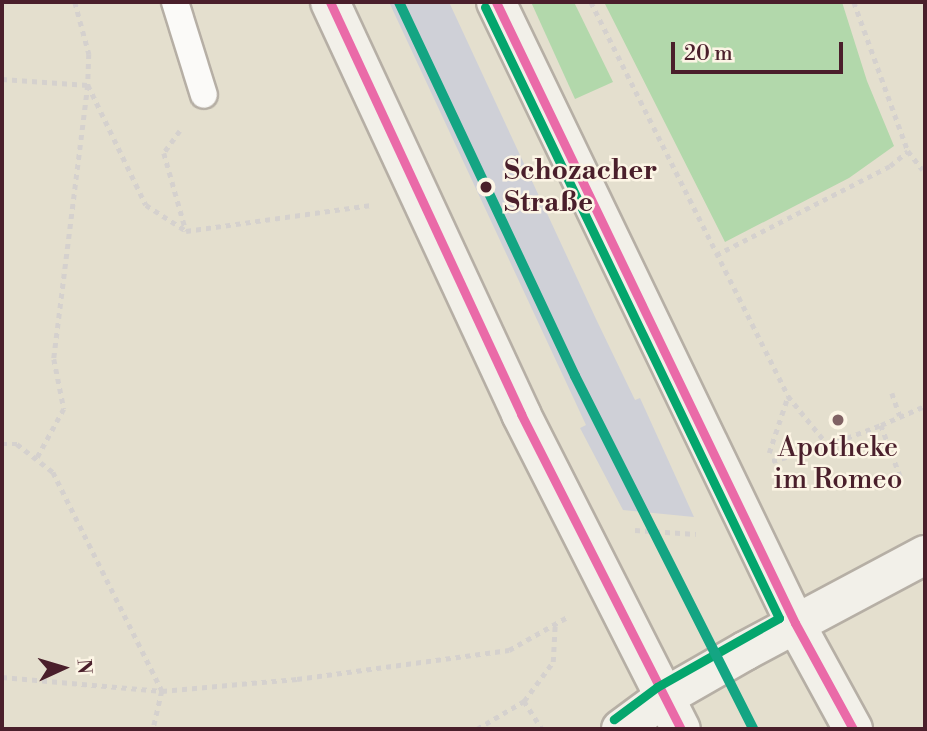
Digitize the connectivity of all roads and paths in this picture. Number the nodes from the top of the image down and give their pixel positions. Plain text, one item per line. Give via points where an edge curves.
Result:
1 (75, 2) edge
2 (174, 2) edge
3 (330, 2) edge
4 (496, 2) edge
5 (591, 2) edge
6 (854, 2) edge
7 (2, 79) edge
8 (88, 85) junction
9 (204, 95) joint
10 (908, 151) junction
11 (923, 170) dead end
12 (421, 198) junction
13 (186, 231) junction
14 (716, 254) junction
15 (892, 393) dead end
16 (788, 396) junction
17 (925, 406) edge
18 (900, 416) junction
19 (881, 425) junction
20 (778, 429) dead end
21 (2, 444) edge
22 (828, 445) junction
23 (36, 460) junction
24 (778, 461) dead end
25 (902, 481) dead end
26 (630, 529) dead end
27 (706, 534) dead end
28 (925, 555) edge
29 (610, 593) junction
30 (795, 623) junction
31 (555, 624) junction
32 (2, 677) edge
33 (162, 691) junction
34 (524, 701) junction
35 (672, 714) edge
36 (153, 729) edge
37 (477, 729) edge
38 (542, 729) edge
39 (621, 729) edge
40 (853, 729) edge

1 - 8 path via 89,54
2 - 9 lane
3 - 12 main road
4 - 30 main road
5 - 14 path
6 - 10 path
7 - 8 path
8 - 13 path via 146,205
8 - 23 path via 54,359 64,409
9 - 13 path via 164,153
10 - 11 path
10 - 14 path via 890,166
12 - 13 path
12 - 29 main road
14 - 16 path
15 - 18 path
16 - 20 path
16 - 22 path
17 - 18 path
18 - 19 path
19 - 22 path
19 - 25 path
21 - 23 path via 17,444
22 - 24 path
23 - 33 path via 52,472
26 - 27 path
28 - 30 main road
29 - 31 path
29 - 35 main road
30 - 35 main road
30 - 40 main road
31 - 33 path via 509,650 297,679
31 - 34 path via 553,662
32 - 33 path
33 - 36 path
34 - 37 path
34 - 38 path
35 - 39 main road

